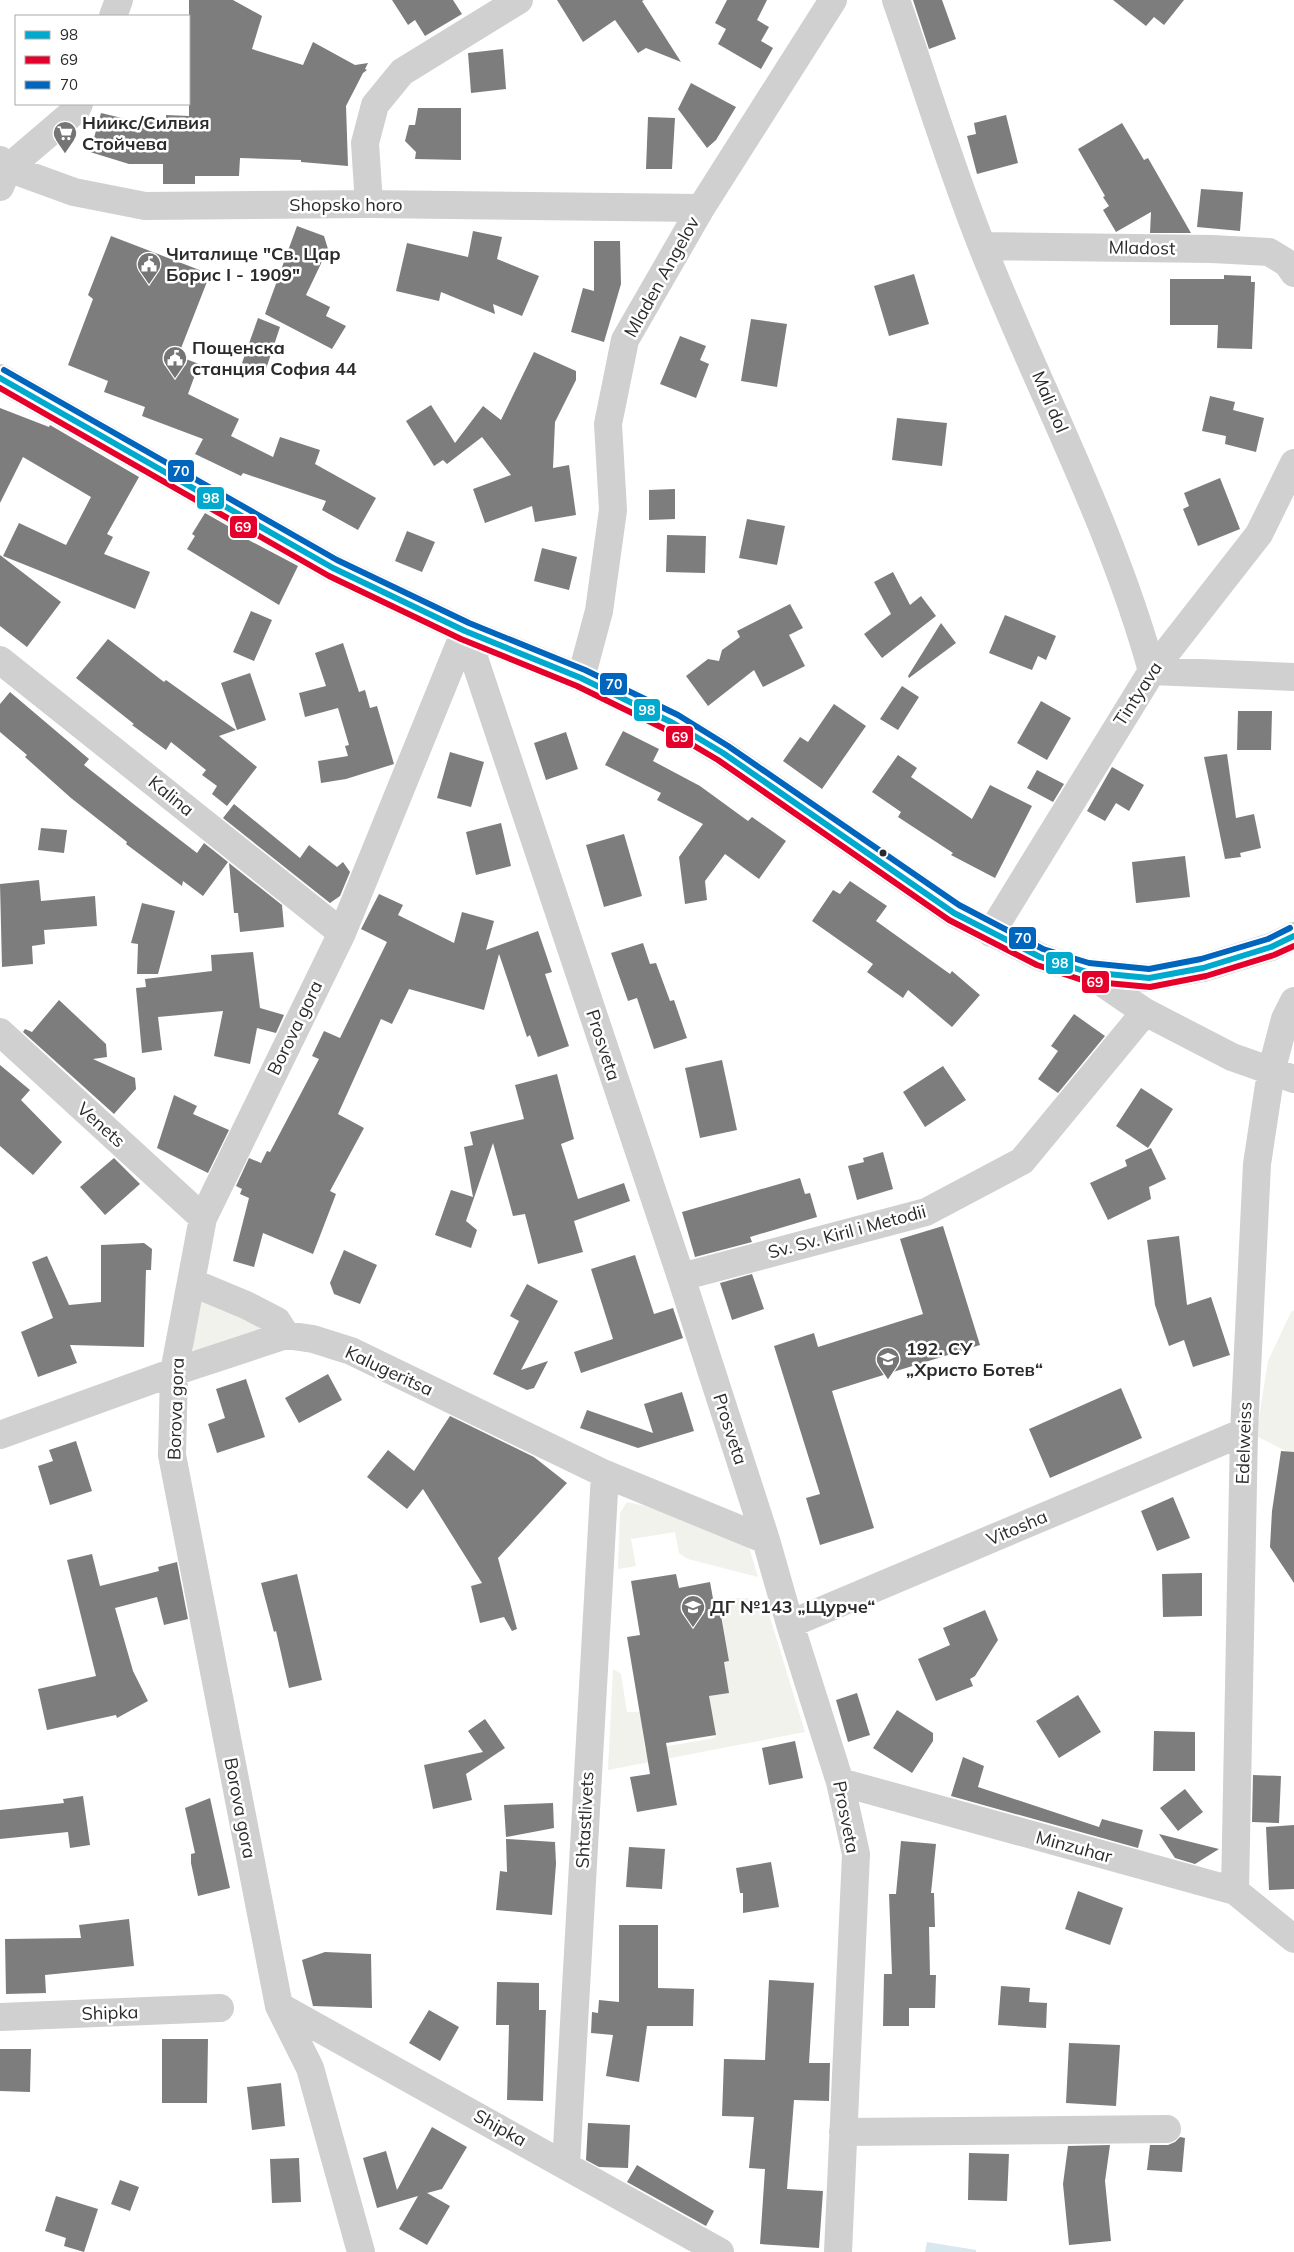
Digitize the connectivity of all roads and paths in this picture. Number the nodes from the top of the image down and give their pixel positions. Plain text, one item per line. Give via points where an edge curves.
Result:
1 (119, 0) edge
2 (519, 0) edge
3 (833, 0) edge
4 (896, 0) edge
5 (113, 15) edge
6 (78, 105) edge
7 (3, 172) edge
8 (369, 204) junction
9 (701, 208) junction
10 (982, 246) junction
11 (1294, 273) edge
12 (0, 378) edge
13 (1294, 463) edge
14 (465, 631) junction
15 (0, 660) edge
16 (1152, 670) junction
17 (1294, 677) edge
18 (581, 678) junction
19 (342, 932) junction
20 (991, 933) junction
21 (1294, 936) edge
22 (1087, 972) junction
23 (1294, 1001) edge
24 (1144, 1012) junction
25 (0, 1032) edge
26 (1283, 1076) edge
27 (203, 1218) junction
28 (681, 1277) junction
29 (191, 1282) junction
30 (286, 1335) junction
31 (174, 1372) junction
32 (1244, 1432) junction
33 (0, 1435) edge
34 (605, 1474) junction
35 (766, 1540) junction
36 (790, 1624) junction
37 (840, 1782) junction
38 (1235, 1890) junction
39 (1294, 1939) edge
40 (279, 2006) junction
41 (220, 2008) dead end
42 (0, 2017) edge
43 (1167, 2129) dead end
44 (843, 2132) junction
45 (566, 2165) junction
46 (361, 2252) edge
47 (720, 2252) edge
48 (838, 2252) edge

1 - 5 street
2 - 8 street via 402,72 375,105 365,143
3 - 9 street, Mladen Angelov
4 - 10 street, Mali dol
6 - 7 street
7 - 8 street, Shopsko horo via 74,192 145,206
8 - 9 street, Shopsko horo
9 - 18 street, Mladen Angelov via 625,340 608,424 613,510 599,611
10 - 11 street, Mladost via 1269,252 1287,263
10 - 16 street, Mali dol via 1090,495 1136,613
12 - 14 street via 333,568
13 - 16 street, Tintyava via 1259,534
14 - 18 street
14 - 19 street, Borova gora
14 - 28 street, Prosveta
15 - 19 street, Kalina
16 - 17 street
16 - 20 street, Tintyava
18 - 20 street via 723,752 954,913
19 - 27 street, Borova gora
20 - 22 street via 1040,957
21 - 22 street via 1271,947 1203,968 1149,978
22 - 24 street
23 - 26 street, Edelweiss via 1285,1019
24 - 26 street via 1232,1057
24 - 28 street, Sv. Sv. Kiril i Metodii via 1022,1161 926,1212
25 - 27 street, Venets
26 - 32 street, Edelweiss via 1257,1164
27 - 29 street, Borova gora
28 - 35 street, Prosveta
29 - 30 street via 276,1321
29 - 31 street, Borova gora
30 - 31 street, Kalugeritsa
30 - 34 street, Kalugeritsa via 313,1339 350,1351
31 - 33 street, Kalugeritsa
31 - 40 street, Borova gora via 172,1455
32 - 36 street, Vitosha
32 - 38 street, Edelweiss
34 - 35 street, Kalugeritsa
34 - 45 street, Shtastlivets
35 - 36 street, Prosveta
36 - 37 street, Prosveta
37 - 38 street, Minzuhar
37 - 44 street, Prosveta via 856,1854
38 - 39 street, Minzuhar
40 - 45 street, Shipka
40 - 46 street, Borova gora via 310,2068
41 - 42 street, Shipka
43 - 44 street
44 - 48 street, Prosveta
45 - 47 street, Shipka

